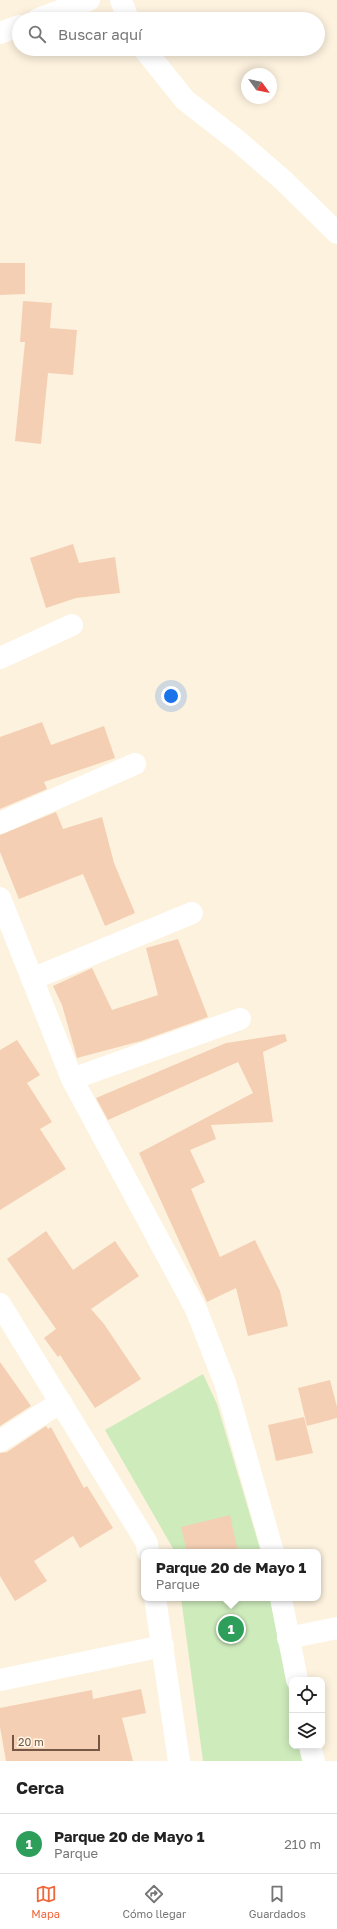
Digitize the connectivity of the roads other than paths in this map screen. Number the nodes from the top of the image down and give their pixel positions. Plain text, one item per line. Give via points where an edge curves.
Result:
1 (89, 0) edge
2 (122, 0) edge
3 (57, 12) edge
4 (126, 12) edge
5 (12, 29) edge
6 (0, 33) edge
7 (150, 56) edge
8 (337, 233) edge
9 (72, 625) dead end
10 (0, 658) edge
11 (135, 764) dead end
12 (0, 823) edge
13 (0, 898) edge
14 (192, 913) dead end
15 (32, 979) junction
16 (240, 1019) dead end
17 (72, 1079) junction
18 (0, 1304) edge
19 (61, 1402) junction
20 (0, 1441) edge
21 (148, 1549) edge
22 (272, 1549) edge
23 (156, 1601) edge
24 (282, 1601) edge
25 (337, 1628) edge
26 (288, 1638) junction
27 (163, 1646) junction
28 (296, 1677) edge
29 (0, 1680) edge
30 (311, 1749) edge
31 (179, 1761) edge
32 (314, 1761) edge

1 - 3 street
2 - 4 street
5 - 6 street
7 - 8 street via 185,100 284,181
9 - 10 street
11 - 12 street
13 - 15 street
14 - 15 street
15 - 17 street
16 - 17 street
17 - 22 street via 196,1309 224,1383
18 - 19 street
19 - 20 street
19 - 21 street via 147,1543
23 - 27 street
24 - 26 street
25 - 26 street
26 - 28 street
27 - 29 street
27 - 31 street
30 - 32 street

